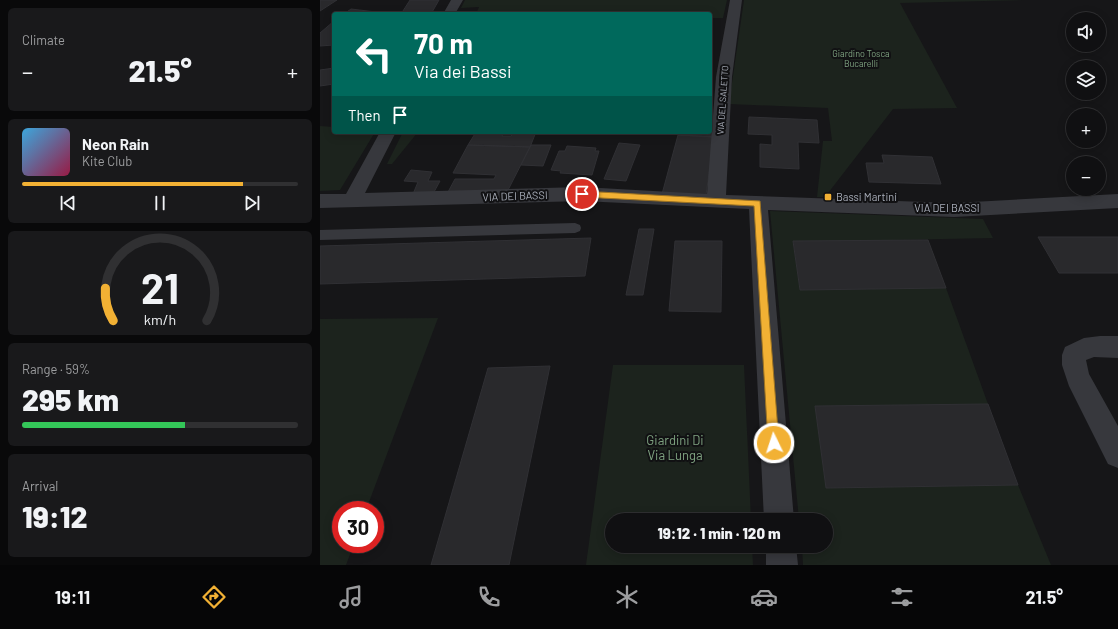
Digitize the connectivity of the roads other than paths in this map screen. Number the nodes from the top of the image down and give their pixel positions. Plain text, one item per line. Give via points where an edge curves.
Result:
1 (457, 0) edge
2 (736, 0) edge
3 (450, 12) edge
4 (387, 134) edge
5 (352, 200) junction
6 (320, 201) edge
7 (716, 201) junction
8 (1118, 201) edge
9 (758, 203) junction
10 (574, 228) dead end
11 (320, 234) edge
12 (1118, 347) edge
13 (1118, 454) edge
14 (779, 513) edge
15 (781, 553) edge
16 (782, 565) edge

1 - 3 street
2 - 7 street, VIA DEL SALETTO via 724,77
4 - 5 street
5 - 6 street, VIA DEI BASSI
5 - 7 street, VIA DEI BASSI via 582,194
7 - 9 street, VIA DEI BASSI
8 - 9 street, VIA DEI BASSI via 954,210
9 - 14 street
10 - 11 lane
12 - 13 street via 1081,349 1074,355 1074,365 1078,378
15 - 16 street

